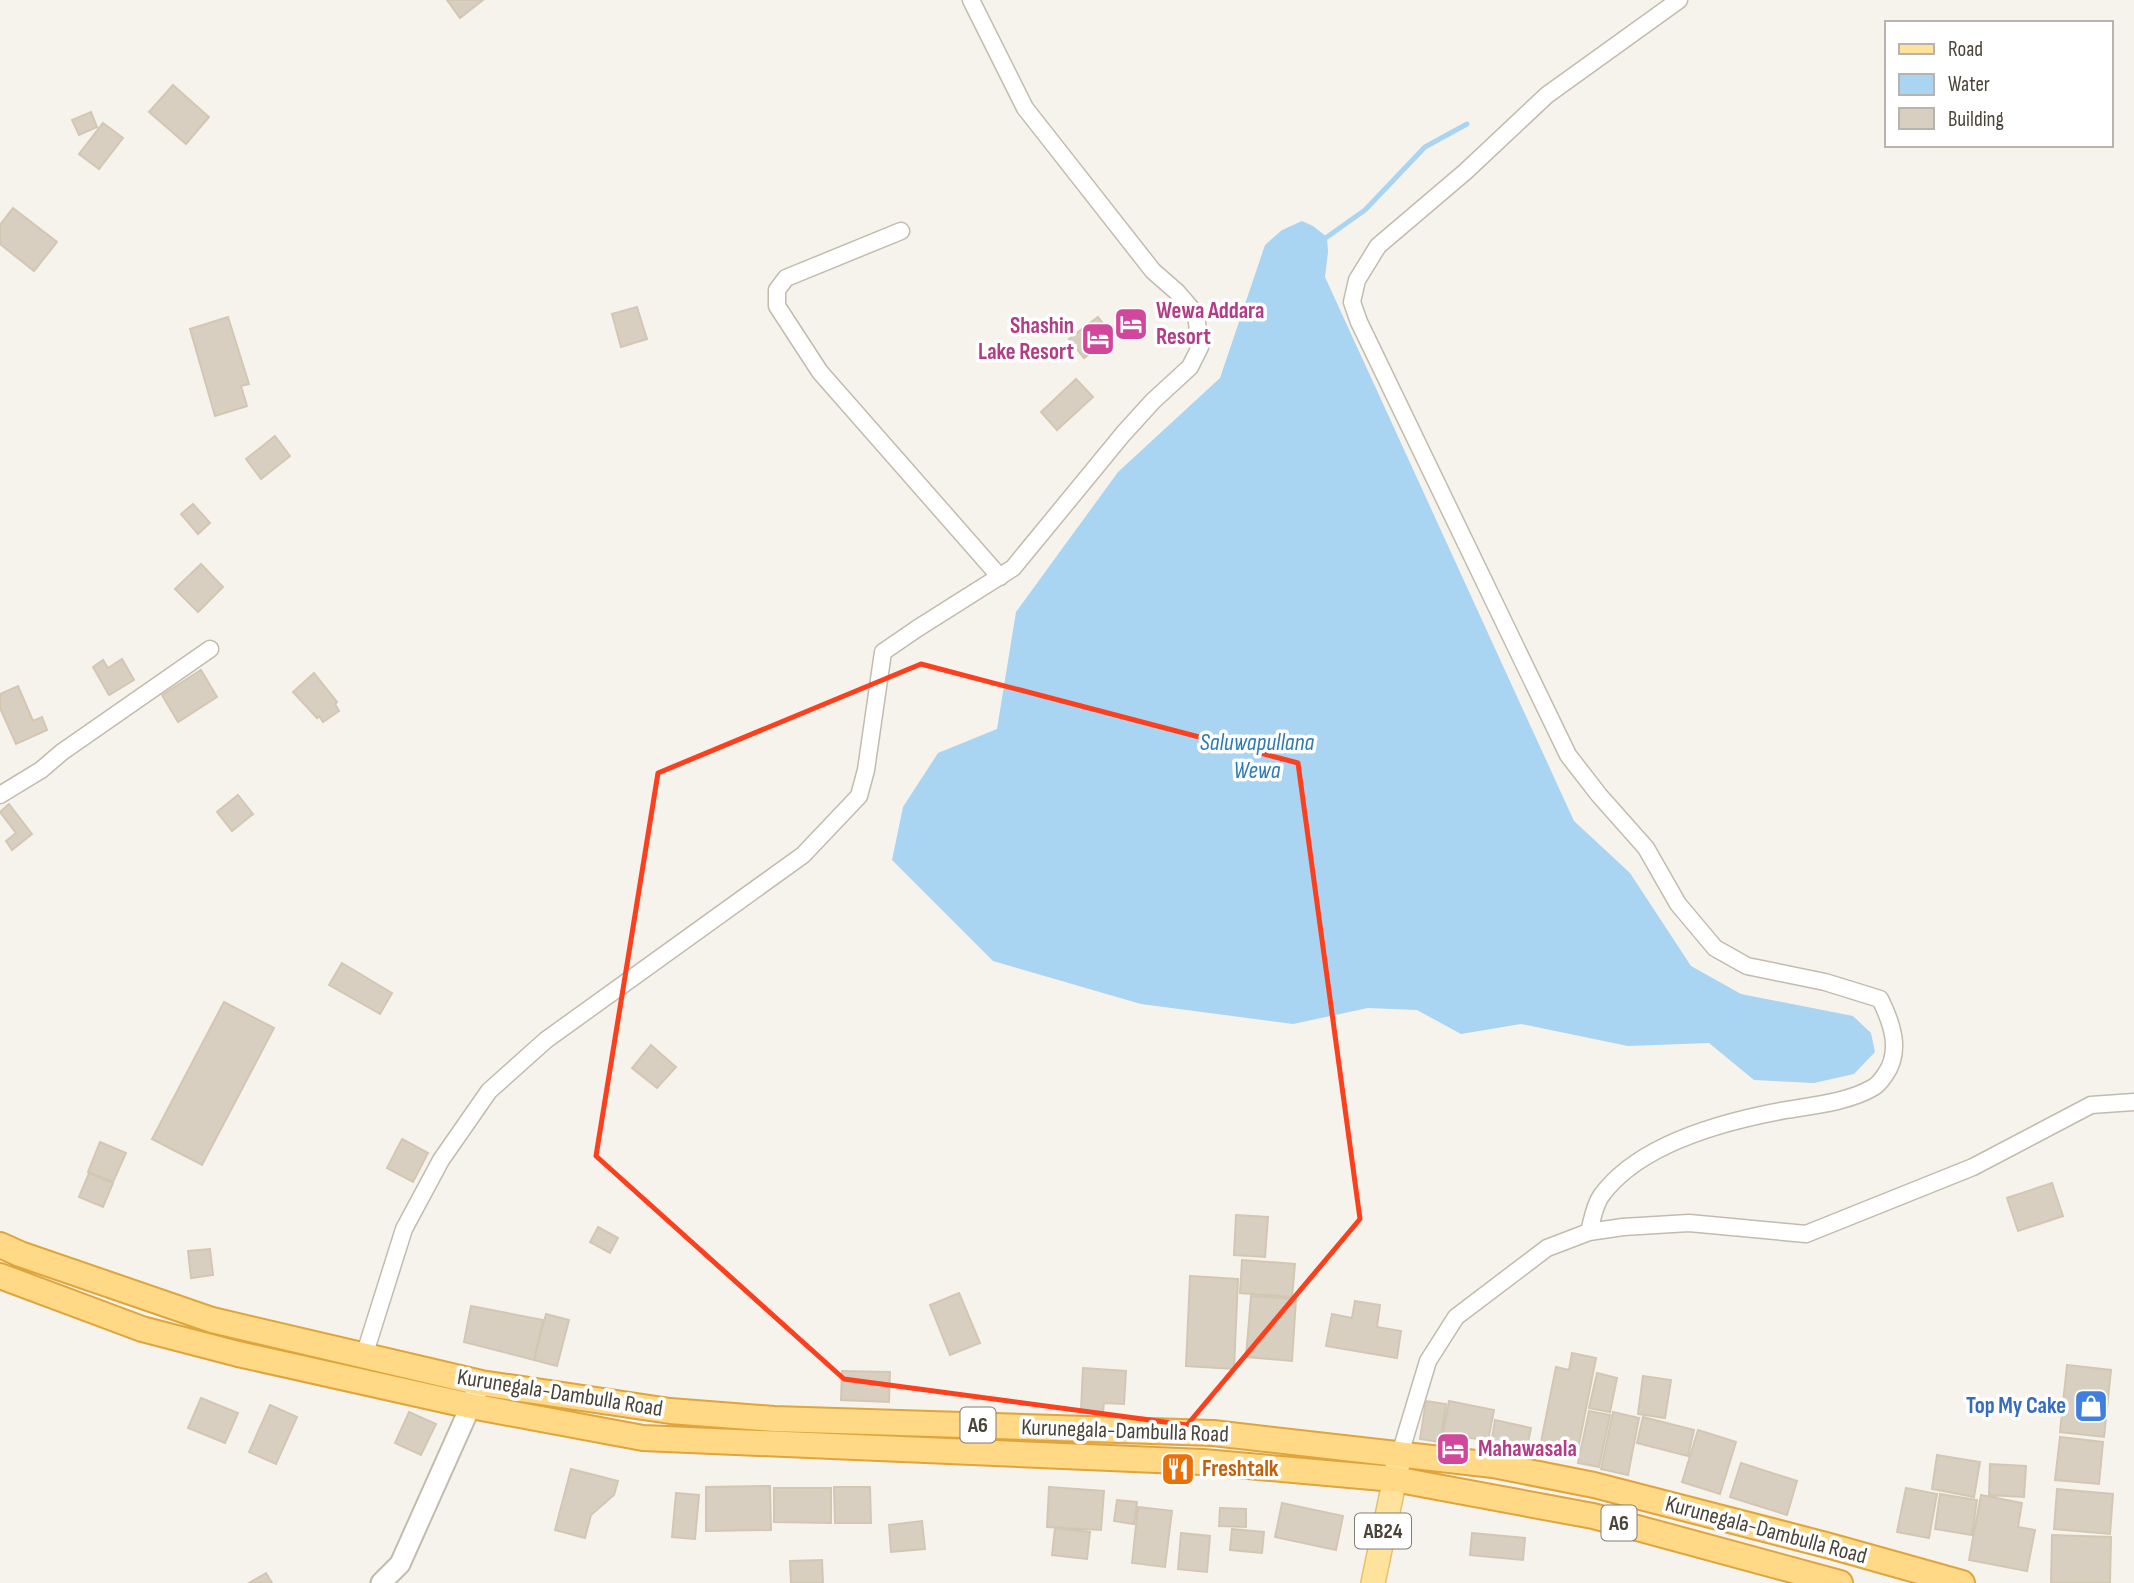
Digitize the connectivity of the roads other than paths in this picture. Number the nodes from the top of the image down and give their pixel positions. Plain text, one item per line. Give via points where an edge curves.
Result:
1 (971, 0) edge
2 (1679, 0) edge
3 (901, 231) dead end
4 (1000, 577) junction
5 (210, 649) dead end
6 (0, 795) edge
7 (2134, 1102) edge
8 (1589, 1232) junction
9 (10, 1250) edge
10 (6, 1278) edge
11 (364, 1356) junction
12 (481, 1383) junction
13 (471, 1406) junction
14 (1400, 1454) junction
15 (1394, 1479) junction
16 (1830, 1546) junction
17 (1832, 1581) edge
18 (381, 1583) edge
19 (1373, 1583) edge
20 (1962, 1583) edge

1 - 4 street via 1025,108 1153,271 1196,314 1200,347 1190,368 1123,434 1013,568
2 - 8 street via 1547,94 1378,246 1357,280 1352,302 1568,755 1646,848 1678,904 1715,948 1747,966 1880,999 1890,1019 1894,1040 1891,1067 1877,1086 1704,1131 1635,1162 1599,1198
3 - 4 street via 786,278 777,290 778,306 820,372
4 - 11 street via 883,652 859,796 803,855 546,1040 489,1091 441,1160 404,1229
5 - 6 street
7 - 8 street via 2091,1105 1973,1167 1806,1234 1689,1223
8 - 14 street via 1547,1248 1456,1317 1428,1361
9 - 10 highway
9 - 11 highway, Kurunegala-Dambulla Road / A6 via 212,1320
10 - 13 highway, Kurunegala-Dambulla Road / A6 via 142,1329
11 - 12 highway, Kurunegala-Dambulla Road / A6
12 - 13 street
12 - 14 highway, Kurunegala-Dambulla Road / A6 via 670,1411 774,1419 1213,1433
13 - 15 highway, Kurunegala-Dambulla Road / A6 via 643,1438 1203,1462
13 - 18 street via 400,1564
14 - 15 main road
14 - 16 highway, Kurunegala-Dambulla Road / A6 via 1493,1465 1594,1485
15 - 17 highway, Kurunegala-Dambulla Road / A6 via 1593,1516
15 - 19 main road, AB24
16 - 17 highway
16 - 20 highway, Kurunegala-Dambulla Road / A6

